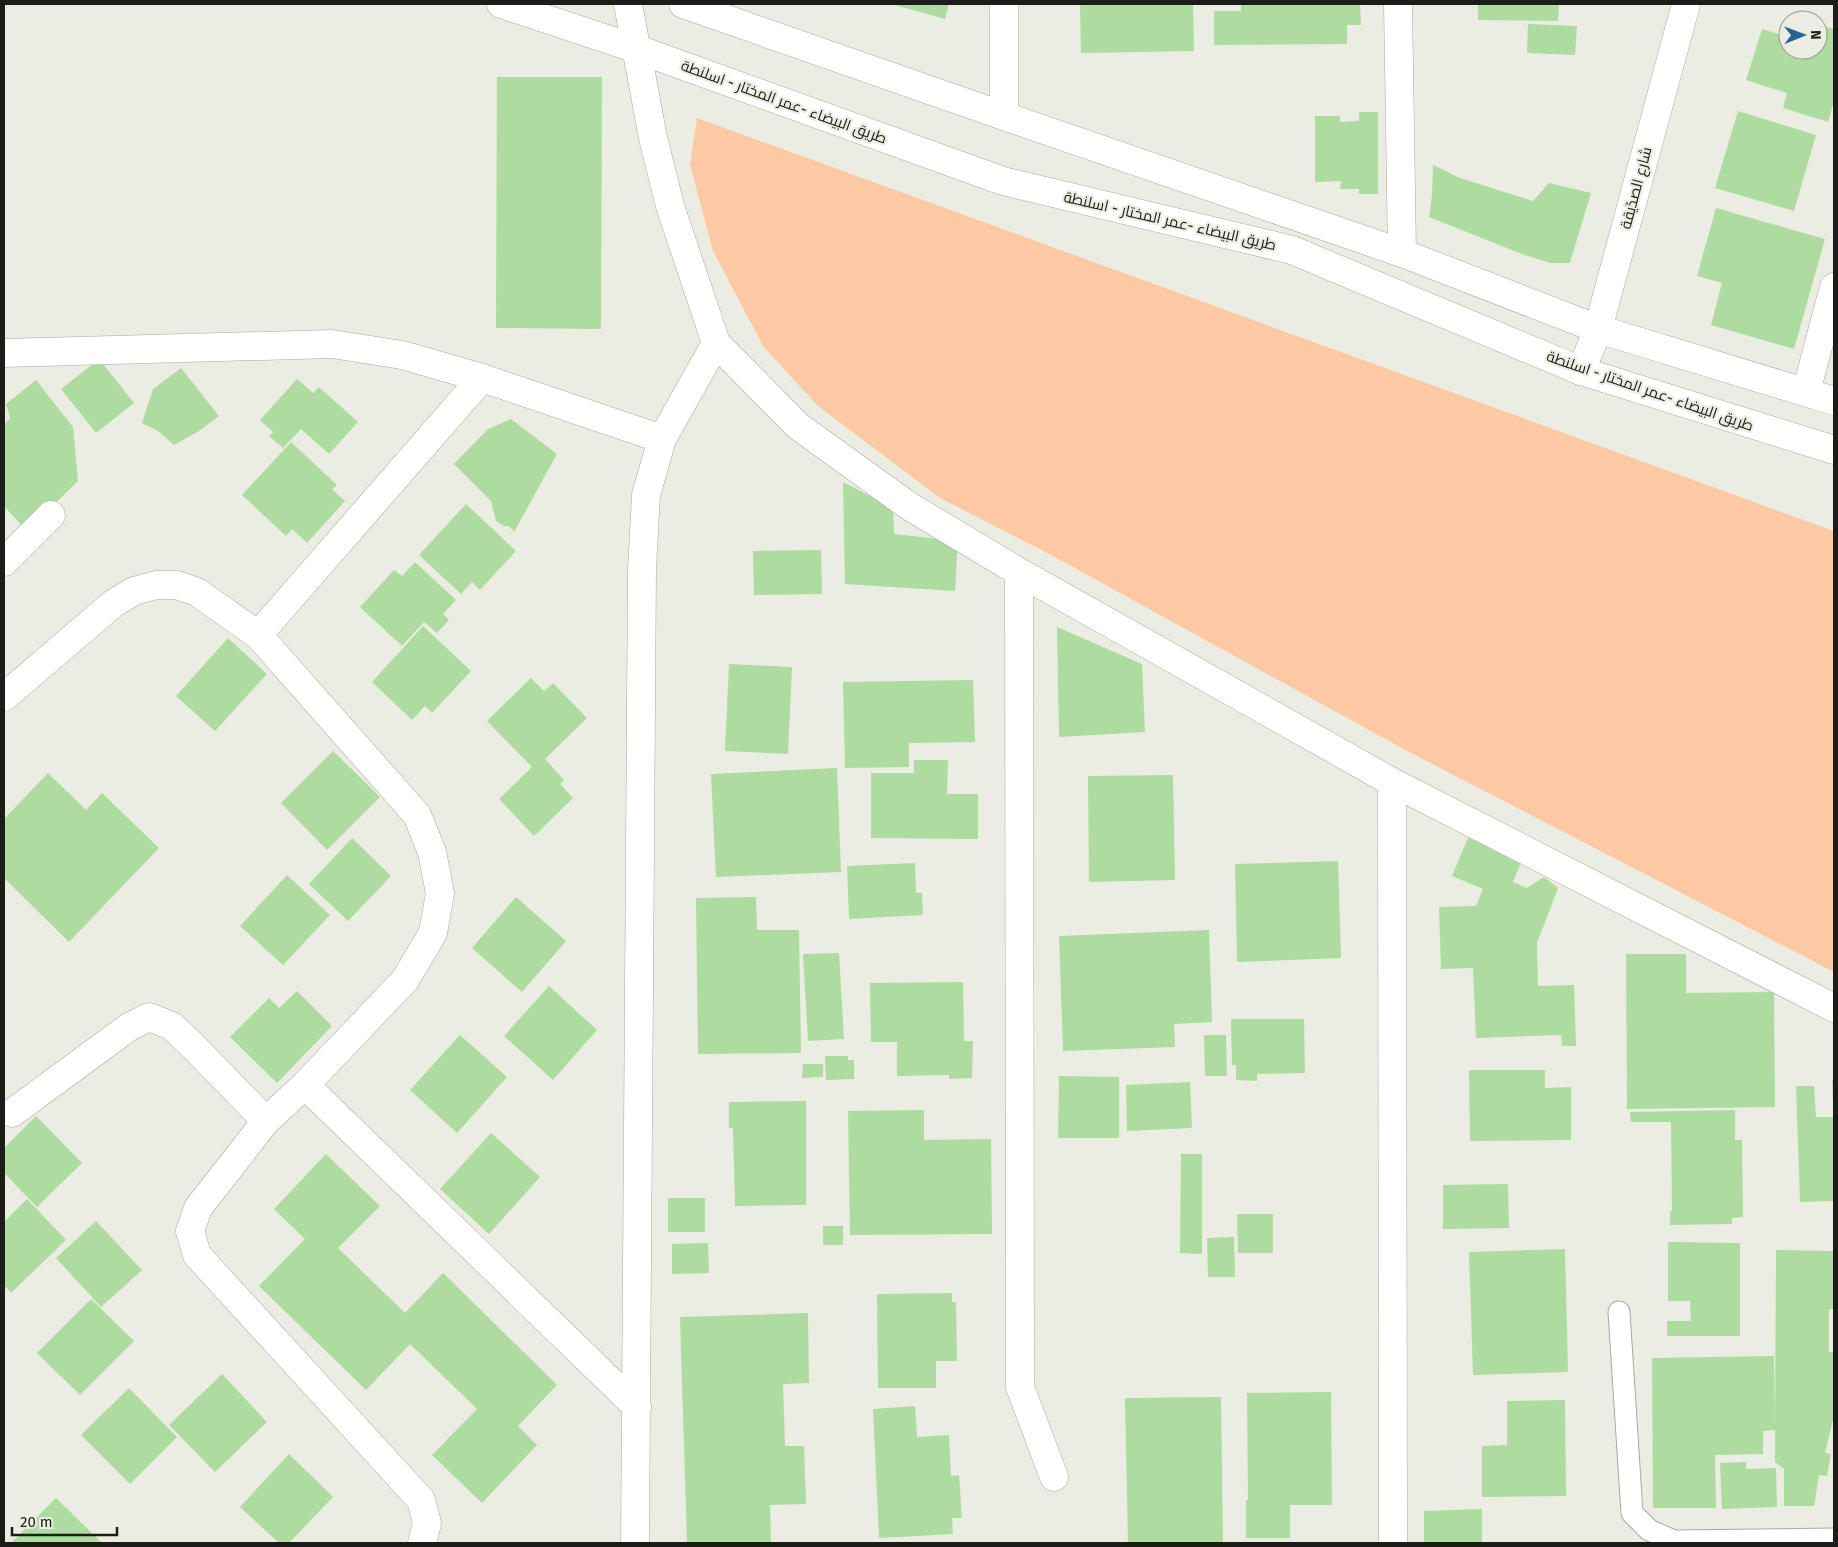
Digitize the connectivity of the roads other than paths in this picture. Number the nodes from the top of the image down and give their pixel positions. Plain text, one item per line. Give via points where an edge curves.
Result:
1 (501, 4) edge
2 (628, 4) edge
3 (683, 4) edge
4 (1004, 4) edge
5 (1398, 4) edge
6 (1686, 4) edge
7 (637, 49) junction
8 (1004, 116) junction
9 (1402, 253) junction
10 (1834, 287) edge
11 (1598, 329) junction
12 (716, 342) junction
13 (4, 353) edge
14 (1581, 371) junction
15 (482, 378) junction
16 (1806, 392) junction
17 (1834, 401) edge
18 (662, 439) junction
19 (1834, 450) edge
20 (51, 515) dead end
21 (4, 562) edge
22 (1019, 572) junction
23 (258, 634) junction
24 (4, 697) edge
25 (1392, 782) junction
26 (1834, 1008) edge
27 (305, 1085) junction
28 (12, 1113) dead end
29 (266, 1122) junction
30 (1619, 1312) dead end
31 (637, 1407) junction
32 (1054, 1476) dead end
33 (1834, 1539) edge
34 (422, 1543) edge
35 (635, 1543) edge
36 (1392, 1543) edge

1 - 7 street, طريق البيضاء -عمر المختار - اسلنطة
2 - 7 street
3 - 8 street
4 - 8 street
5 - 9 street
6 - 11 street, شارع الصدّيقة
7 - 12 street via 670,206
7 - 14 street, طريق البيضاء -عمر المختار - اسلنطة via 1003,181 1292,250
8 - 9 street
9 - 11 street
10 - 16 street
11 - 14 street, شارع الصدّيقة
11 - 16 street
12 - 18 street
12 - 22 street via 798,426 909,506
13 - 15 street via 332,344 402,355
14 - 19 street, طريق البيضاء -عمر المختار - اسلنطة
15 - 18 street
15 - 23 street
16 - 17 street
18 - 31 street via 646,495 642,570
20 - 21 street
22 - 25 street
22 - 32 street via 1020,1387
23 - 24 street via 197,592 177,585 156,584 134,591 114,603
23 - 27 street via 417,815 432,852 440,893 433,933 405,980
25 - 26 street
25 - 36 street
27 - 29 street
27 - 31 street
28 - 29 street via 129,1027 149,1017 172,1026
29 - 34 street via 198,1208 190,1231 197,1255 421,1500 427,1524
30 - 33 lane via 1632,1513 1649,1530 1674,1541
31 - 35 street

